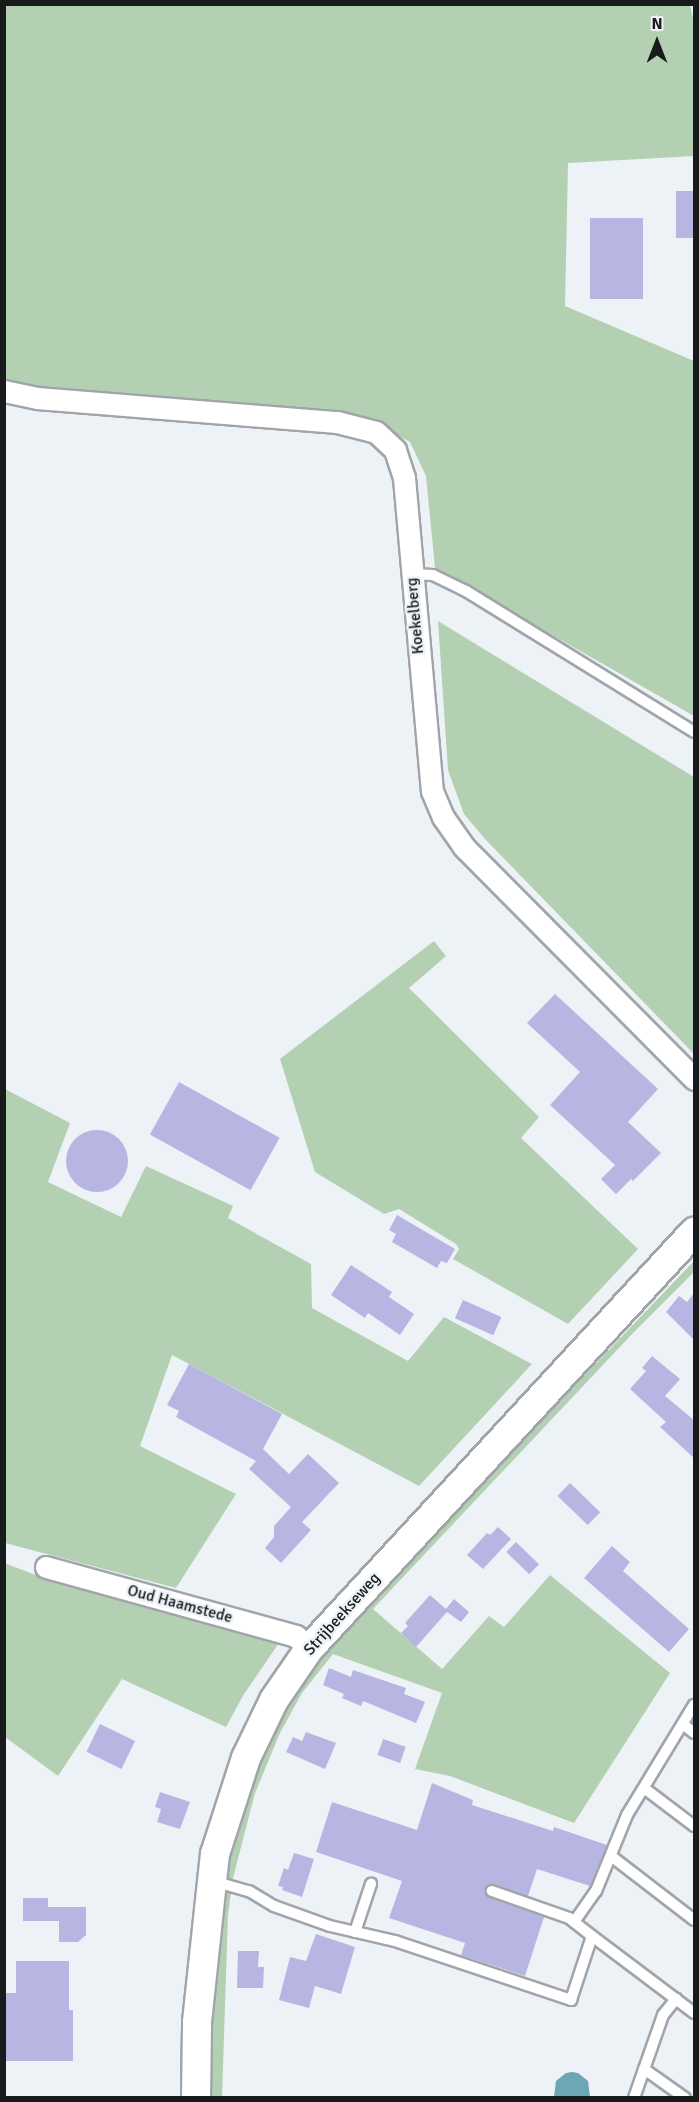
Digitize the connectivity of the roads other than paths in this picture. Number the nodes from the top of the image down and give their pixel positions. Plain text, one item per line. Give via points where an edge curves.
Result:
1 (4, 391) edge
2 (412, 574) junction
3 (694, 732) edge
4 (694, 1079) edge
5 (694, 1232) edge
6 (46, 1566) dead end
7 (309, 1649) junction
8 (694, 1705) edge
9 (683, 1724) junction
10 (694, 1733) edge
11 (644, 1788) junction
12 (694, 1826) edge
13 (610, 1856) junction
14 (212, 1881) junction
15 (371, 1884) dead end
16 (492, 1891) dead end
17 (694, 1920) edge
18 (574, 1922) junction
19 (355, 1932) junction
20 (592, 1936) junction
21 (676, 1999) junction
22 (694, 2013) edge
23 (644, 2069) junction
24 (196, 2097) edge
25 (634, 2097) edge
26 (685, 2097) edge

1 - 2 street, Koekelberg via 37,398 337,422 376,432 396,450 404,478
2 - 3 lane via 434,575 466,591
2 - 4 street, Koekelberg via 429,770 432,791 443,817 464,848
5 - 7 main road, Strijbeekseweg
6 - 7 street, Oud Haamstede via 296,1636
7 - 14 main road, Strijbeekseweg via 274,1700 246,1758 215,1854
8 - 9 lane
9 - 10 lane
9 - 11 lane
11 - 12 lane
11 - 13 lane via 627,1815
13 - 17 lane
13 - 18 lane via 596,1891
14 - 19 lane
14 - 24 main road, Strijbeekseweg via 197,2022
15 - 19 lane
16 - 18 lane
18 - 20 lane
19 - 20 lane via 395,1941 571,2000
20 - 21 lane
21 - 22 lane
21 - 23 lane via 663,2015
23 - 25 lane
23 - 26 lane

